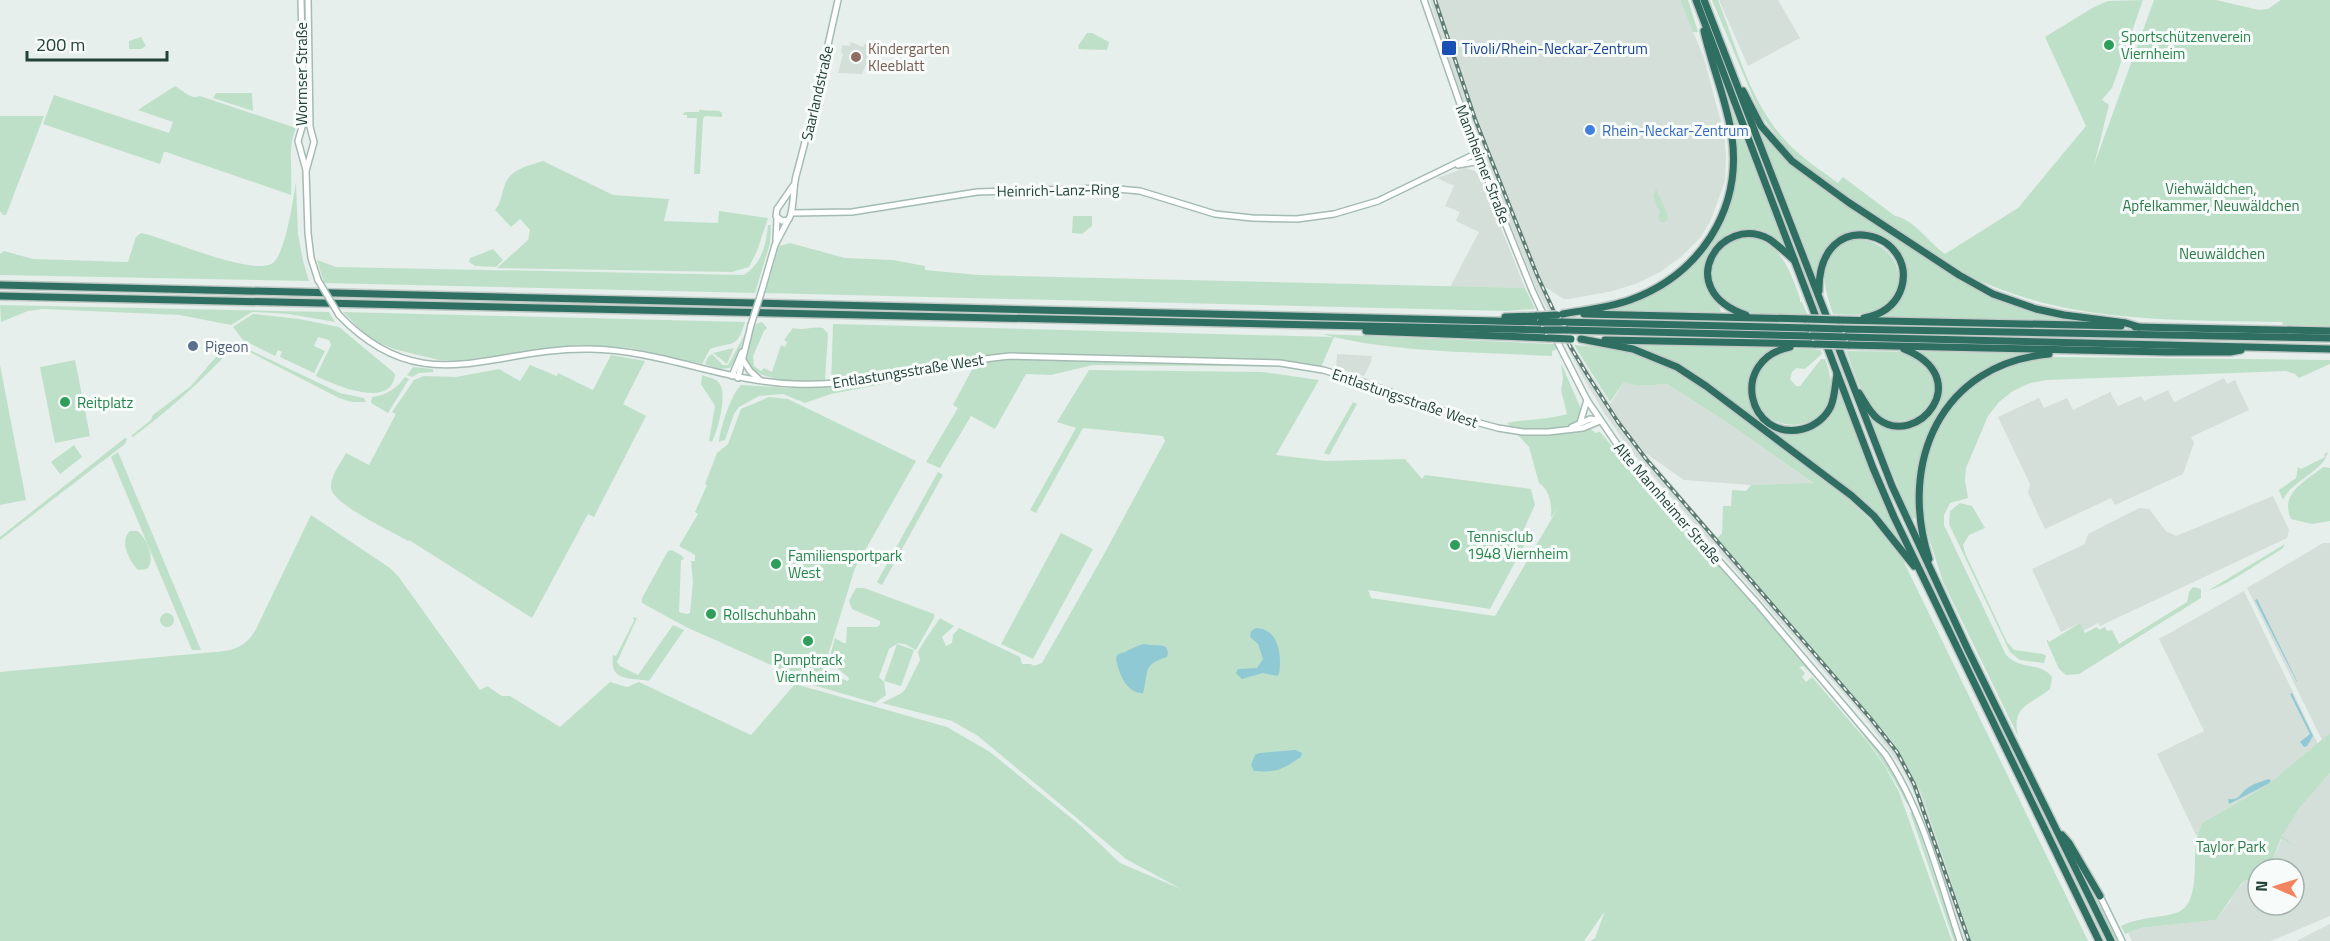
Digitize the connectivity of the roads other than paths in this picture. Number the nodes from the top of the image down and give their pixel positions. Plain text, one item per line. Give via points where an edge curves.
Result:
1 (301, 0) edge
2 (308, 0) edge
3 (838, 0) edge
4 (1424, 0) edge
5 (1696, 0) edge
6 (1704, 0) edge
7 (1699, 8) junction
8 (1726, 57) junction
9 (301, 134) junction
10 (312, 135) junction
11 (300, 146) junction
12 (312, 147) junction
13 (1477, 153) junction
14 (1480, 161) junction
15 (1456, 165) junction
16 (306, 171) junction
17 (793, 186) junction
18 (781, 206) junction
19 (792, 211) junction
20 (777, 218) junction
21 (788, 220) junction
22 (775, 245) junction
23 (1796, 263) junction
24 (0, 285) edge
25 (0, 296) edge
26 (1819, 298) junction
27 (1560, 317) junction
28 (1754, 318) junction
29 (1850, 320) junction
30 (1340, 326) junction
31 (2139, 327) junction
32 (1547, 328) junction
33 (2330, 331) edge
34 (1811, 332) junction
35 (2330, 338) edge
36 (1581, 339) junction
37 (1803, 344) junction
38 (745, 345) junction
39 (1899, 346) junction
40 (2250, 347) junction
41 (2330, 349) edge
42 (2066, 350) junction
43 (743, 360) junction
44 (1837, 372) junction
45 (735, 377) junction
46 (761, 381) junction
47 (1853, 384) junction
48 (1587, 400) junction
49 (1600, 420) junction
50 (1580, 423) junction
51 (1565, 429) junction
52 (1922, 577) junction
53 (1938, 586) junction
54 (2057, 830) junction
55 (2100, 896) joint
56 (1960, 941) edge
57 (2099, 941) edge
58 (2111, 941) edge
59 (2122, 941) edge

1 - 9 main road, Wormser Straße
2 - 10 main road
3 - 17 main road, Saarlandstraße
4 - 13 main road, Mannheimer Straße
5 - 7 highway
6 - 8 highway
7 - 23 highway
7 - 27 highway via 1733,149 1731,188 1720,221 1700,253 1665,284 1629,301
8 - 26 highway
8 - 31 highway via 1761,126 1782,152 1930,257 1974,285 2014,302 2058,314
9 - 10 main road
9 - 11 main road, Wormser Straße
10 - 12 main road
11 - 12 main road
11 - 16 main road, Entlastungsstraße West
12 - 16 main road, Entlastungsstraße West
13 - 14 main road, Mannheimer Straße
13 - 15 main road, Heinrich-Lanz-Ring
14 - 15 main road, Heinrich-Lanz-Ring
14 - 32 main road, Mannheimer Straße
15 - 19 main road, Heinrich-Lanz-Ring via 1358,208 1297,219 1215,214 1140,191 1114,188 977,192 852,212
16 - 45 main road, Entlastungsstraße West, bridge via 309,246 318,280 339,315 371,345 398,357 437,365 590,349 636,353
17 - 18 main road, Saarlandstraße
17 - 19 main road, Saarlandstraße
18 - 19 main road via 787,205
18 - 20 main road
19 - 21 main road
20 - 21 main road
20 - 22 main road
21 - 22 main road
22 - 38 main road, bridge
23 - 28 highway via 1769,239 1755,234 1738,235 1717,248 1708,270 1711,289 1724,305
23 - 44 highway
24 - 27 highway, bridge via 1470,319
25 - 30 highway
26 - 29 highway via 1820,270 1833,245 1854,235 1884,242 1901,265 1899,294 1882,312
26 - 47 highway
27 - 28 highway
27 - 34 highway
28 - 29 highway, bridge
29 - 31 highway
30 - 32 highway
30 - 36 highway, bridge via 1393,333
31 - 33 highway
32 - 34 highway, bridge
32 - 48 main road, Alte Mannheimer Straße
34 - 35 highway, bridge via 1841,329
34 - 40 highway, bridge via 1845,337
36 - 37 highway
36 - 52 highway via 1654,356 1706,386 1874,516
37 - 39 highway, bridge
37 - 44 highway via 1774,351 1755,370 1751,385 1753,401 1768,422 1793,430 1817,422 1832,403
38 - 43 main road
38 - 45 main road
39 - 42 highway
39 - 47 highway via 1922,356 1936,373 1937,396 1924,416 1905,425 1887,424 1875,417
40 - 41 highway
40 - 42 highway via 2230,352
42 - 53 highway via 2020,359 1986,374 1958,396 1932,431 1923,455 1917,502
43 - 45 main road
43 - 46 main road
44 - 52 highway via 1873,468
45 - 46 main road, Entlastungsstraße West
46 - 51 main road, Entlastungsstraße West via 863,381 972,359 1011,356 1262,362 1323,370 1497,428 1533,432
47 - 53 highway via 1892,486
48 - 49 main road, Alte Mannheimer Straße
48 - 50 main road
49 - 50 main road, Entlastungsstraße West
49 - 51 main road, Entlastungsstraße West via 1590,426
49 - 56 main road, Alte Mannheimer Straße via 1653,489 1868,731 1900,778
50 - 51 main road, Entlastungsstraße West
52 - 57 highway
53 - 54 highway
54 - 55 highway
54 - 58 highway
55 - 59 main road

